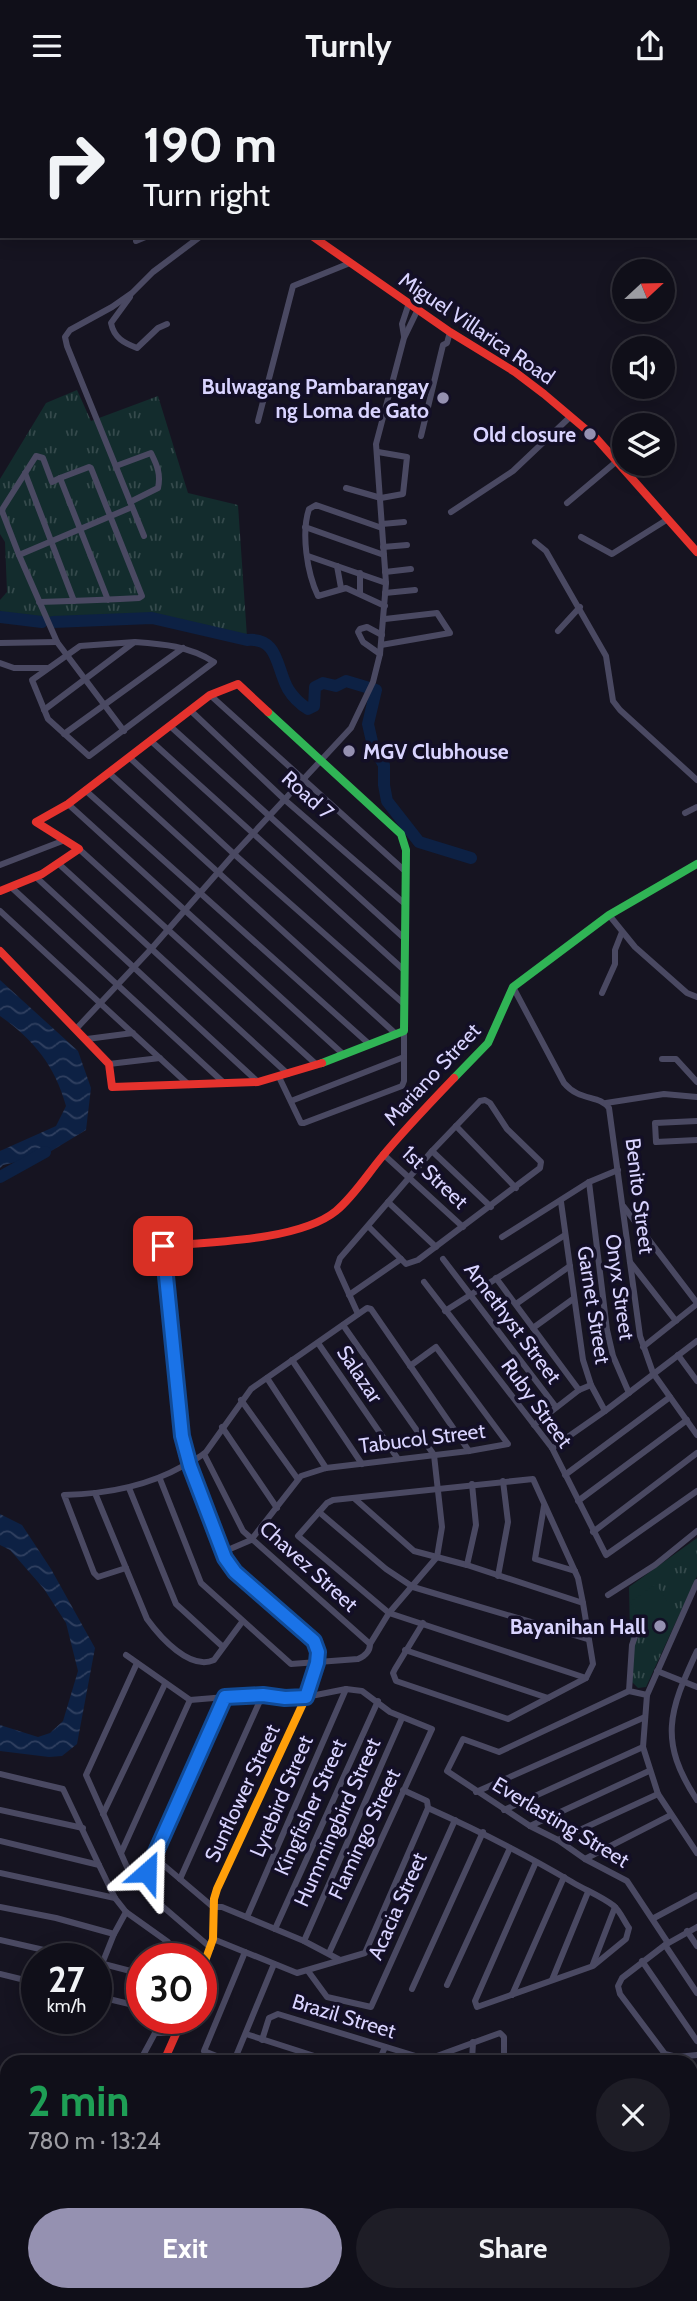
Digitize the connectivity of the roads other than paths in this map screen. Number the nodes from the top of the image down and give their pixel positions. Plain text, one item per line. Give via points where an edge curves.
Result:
1 (143, 238) edge
2 (198, 238) edge
3 (315, 238) edge
4 (136, 241) dead end
5 (351, 263) junction
6 (132, 293) junction
7 (409, 303) junction
8 (418, 309) junction
9 (167, 324) dead end
10 (450, 332) junction
11 (404, 338) junction
12 (570, 417) junction
13 (258, 421) dead end
14 (421, 436) dead end
15 (378, 453) junction
16 (612, 456) edge
17 (612, 465) edge
18 (116, 466) junction
19 (25, 473) junction
20 (630, 476) edge
21 (60, 478) junction
22 (346, 488) dead end
23 (381, 498) junction
24 (567, 503) dead end
25 (131, 504) junction
26 (451, 512) dead end
27 (111, 516) junction
28 (668, 519) junction
29 (404, 522) dead end
30 (382, 526) junction
31 (305, 527) junction
32 (80, 529) junction
33 (144, 536) dead end
34 (581, 537) dead end
35 (50, 541) junction
36 (535, 542) dead end
37 (407, 545) dead end
38 (384, 551) junction
39 (697, 552) edge
40 (19, 555) junction
41 (308, 556) junction
42 (337, 566) junction
43 (411, 569) dead end
44 (385, 572) junction
45 (360, 573) junction
46 (386, 583) junction
47 (341, 588) junction
48 (415, 590) dead end
49 (359, 593) junction
50 (385, 593) junction
51 (108, 600) junction
52 (75, 601) junction
53 (39, 603) junction
54 (385, 606) junction
55 (580, 607) junction
56 (385, 619) junction
57 (558, 631) dead end
58 (382, 635) junction
59 (57, 642) junction
60 (135, 642) junction
61 (0, 643) edge
62 (381, 646) junction
63 (183, 648) junction
64 (65, 654) junction
65 (380, 654) junction
66 (0, 663) edge
67 (47, 668) junction
68 (84, 680) junction
69 (210, 695) junction
70 (104, 705) junction
71 (44, 710) junction
72 (190, 710) junction
73 (170, 726) junction
74 (124, 731) junction
75 (64, 734) junction
76 (151, 741) junction
77 (130, 758) junction
78 (321, 761) junction
79 (108, 773) junction
80 (303, 780) junction
81 (697, 780) edge
82 (85, 789) junction
83 (285, 800) junction
84 (68, 804) junction
85 (697, 807) edge
86 (685, 813) dead end
87 (269, 816) junction
88 (252, 835) junction
89 (65, 840) junction
90 (79, 849) junction
91 (234, 854) junction
92 (697, 863) edge
93 (0, 865) edge
94 (60, 865) junction
95 (405, 871) junction
96 (219, 873) junction
97 (37, 878) junction
98 (11, 887) junction
99 (0, 891) edge
100 (201, 892) junction
101 (405, 904) junction
102 (185, 910) junction
103 (0, 911) edge
104 (609, 915) junction
105 (168, 928) junction
106 (622, 933) junction
107 (404, 938) junction
108 (152, 948) junction
109 (0, 951) edge
110 (133, 967) junction
111 (404, 970) junction
112 (116, 985) junction
113 (513, 987) junction
114 (602, 993) dead end
115 (697, 996) edge
116 (100, 1003) junction
117 (404, 1004) junction
118 (76, 1029) junction
119 (400, 1032) junction
120 (133, 1033) junction
121 (87, 1039) junction
122 (368, 1044) junction
123 (342, 1054) junction
124 (404, 1057) junction
125 (160, 1058) junction
126 (662, 1059) dead end
127 (109, 1064) junction
128 (317, 1065) junction
129 (284, 1076) junction
130 (223, 1082) junction
131 (258, 1082) junction
132 (697, 1082) edge
133 (189, 1085) junction
134 (697, 1097) edge
135 (291, 1101) junction
136 (606, 1103) junction
137 (697, 1121) edge
138 (456, 1126) junction
139 (697, 1140) edge
140 (432, 1151) junction
141 (383, 1154) junction
142 (618, 1170) junction
143 (409, 1177) junction
144 (589, 1182) junction
145 (516, 1188) junction
146 (388, 1202) junction
147 (561, 1202) junction
148 (491, 1207) junction
149 (624, 1207) junction
150 (368, 1226) junction
151 (463, 1227) junction
152 (565, 1235) junction
153 (502, 1237) dead end
154 (436, 1247) junction
155 (401, 1259) junction
156 (443, 1259) dead end
157 (630, 1261) junction
158 (569, 1266) junction
159 (496, 1278) junction
160 (424, 1282) dead end
161 (349, 1295) junction
162 (470, 1295) junction
163 (573, 1299) junction
164 (516, 1304) junction
165 (697, 1304) edge
166 (445, 1311) junction
167 (358, 1314) junction
168 (676, 1321) junction
169 (343, 1325) junction
170 (533, 1328) junction
171 (697, 1341) edge
172 (318, 1343) junction
173 (643, 1347) junction
174 (678, 1355) junction
175 (292, 1360) junction
176 (410, 1366) junction
177 (653, 1373) junction
178 (267, 1378) junction
179 (697, 1381) edge
180 (591, 1385) junction
181 (579, 1391) junction
182 (629, 1393) junction
183 (670, 1397) junction
184 (242, 1400) junction
185 (555, 1407) junction
186 (606, 1411) junction
187 (687, 1420) junction
188 (534, 1425) junction
189 (222, 1427) junction
190 (697, 1434) edge
191 (552, 1448) junction
192 (469, 1451) junction
193 (697, 1453) edge
194 (204, 1454) junction
195 (434, 1455) junction
196 (398, 1459) junction
197 (189, 1464) junction
198 (362, 1464) junction
199 (326, 1468) junction
200 (565, 1475) junction
201 (297, 1478) junction
202 (160, 1479) junction
203 (502, 1481) junction
204 (472, 1484) junction
205 (438, 1487) junction
206 (129, 1488) junction
207 (697, 1491) edge
208 (95, 1493) junction
209 (355, 1499) junction
210 (578, 1501) junction
211 (544, 1504) junction
212 (277, 1508) junction
213 (319, 1511) junction
214 (697, 1531) edge
215 (593, 1532) junction
216 (251, 1540) junction
217 (223, 1552) junction
218 (437, 1557) junction
219 (467, 1565) junction
220 (126, 1568) junction
221 (575, 1571) junction
222 (498, 1576) junction
223 (697, 1583) edge
224 (413, 1587) junction
225 (608, 1595) dead end
226 (583, 1604) junction
227 (389, 1613) junction
228 (242, 1622) junction
229 (423, 1623) junction
230 (637, 1630) dead end
231 (588, 1639) junction
232 (370, 1644) junction
233 (223, 1647) junction
234 (405, 1650) junction
235 (697, 1651) edge
236 (126, 1654) dead end
237 (137, 1663) junction
238 (317, 1663) junction
239 (657, 1671) junction
240 (586, 1678) junction
241 (683, 1681) junction
242 (165, 1684) junction
243 (697, 1687) edge
244 (346, 1689) junction
245 (629, 1691) junction
246 (263, 1695) junction
247 (647, 1695) junction
248 (225, 1697) junction
249 (306, 1697) junction
250 (548, 1698) junction
251 (190, 1700) junction
252 (377, 1701) junction
253 (645, 1717) junction
254 (402, 1718) junction
255 (643, 1747) junction
256 (649, 1771) junction
257 (0, 1773) edge
258 (403, 1790) junction
259 (476, 1792) junction
260 (658, 1794) junction
261 (697, 1800) edge
262 (428, 1808) junction
263 (0, 1810) edge
264 (503, 1810) junction
265 (103, 1814) junction
266 (671, 1815) junction
267 (455, 1820) junction
268 (530, 1826) junction
269 (83, 1828) junction
270 (483, 1832) junction
271 (558, 1840) junction
272 (0, 1841) edge
273 (510, 1848) junction
274 (121, 1853) junction
275 (697, 1853) edge
276 (155, 1857) junction
277 (586, 1859) junction
278 (536, 1862) junction
279 (100, 1865) junction
280 (0, 1873) edge
281 (564, 1877) junction
282 (180, 1879) junction
283 (140, 1887) junction
284 (589, 1892) junction
285 (697, 1895) edge
286 (114, 1898) junction
287 (213, 1906) junction
288 (0, 1907) edge
289 (615, 1907) junction
290 (126, 1912) junction
291 (247, 1917) junction
292 (654, 1919) junction
293 (697, 1927) edge
294 (275, 1929) junction
295 (687, 1931) junction
296 (114, 1934) junction
297 (0, 1940) edge
298 (304, 1941) junction
299 (109, 1943) edge
300 (168, 1943) edge
301 (212, 1943) joint
302 (217, 1944) edge
303 (666, 1944) junction
304 (21, 1945) edge
305 (697, 1946) edge
306 (245, 1952) junction
307 (329, 1953) junction
308 (340, 1960) junction
309 (642, 1961) junction
310 (274, 1964) junction
311 (593, 1966) junction
312 (308, 1971) junction
313 (0, 1974) edge
314 (21, 1979) edge
315 (552, 1980) junction
316 (447, 1985) dead end
317 (412, 1989) dead end
318 (697, 1993) edge
319 (512, 1995) junction
320 (154, 2034) edge
321 (176, 2034) edge
322 (246, 2034) junction
323 (261, 2040) junction
324 (697, 2041) edge
325 (472, 2042) junction
326 (385, 2047) junction
327 (143, 2055) edge
328 (167, 2055) edge
329 (215, 2055) edge
330 (234, 2055) edge
331 (310, 2055) edge
332 (382, 2055) edge
333 (410, 2055) edge
334 (443, 2055) edge
335 (471, 2055) edge
336 (504, 2055) edge
337 (669, 2055) edge

1 - 4 street
2 - 6 street
3 - 5 main road, Miguel Villarica Road
5 - 7 main road, Miguel Villarica Road
5 - 13 street via 293,286
6 - 9 street via 111,323 116,336 137,348
6 - 18 street via 65,337
7 - 8 main road, Miguel Villarica Road
7 - 11 street via 402,324
8 - 10 main road, Miguel Villarica Road
8 - 11 street
10 - 12 main road, Miguel Villarica Road via 515,372
10 - 14 street
11 - 15 street via 376,444
12 - 16 main road, Miguel Villarica Road
12 - 26 street via 513,471
15 - 23 street
15 - 23 street via 408,458 405,492
17 - 24 street
18 - 25 street
18 - 25 street via 151,453 158,467 158,488
19 - 21 street via 39,456 52,482
19 - 35 street
19 - 40 street via 2,512
20 - 28 main road, Miguel Villarica Road
21 - 27 street via 91,468
21 - 32 street
22 - 23 street
23 - 30 street
25 - 27 street
25 - 33 street
27 - 32 street
27 - 51 street via 142,596
28 - 34 street via 612,554
28 - 39 main road, Miguel Villarica Road
29 - 30 street
30 - 31 street via 316,505 309,509
30 - 38 street
31 - 38 street
31 - 41 street
32 - 35 street
32 - 51 street
35 - 40 street
35 - 52 street
36 - 55 street via 546,551
37 - 38 street
38 - 44 street
40 - 53 street
41 - 42 street
41 - 47 street via 318,596
42 - 45 street
42 - 47 street
43 - 44 street
44 - 46 street
45 - 46 street
45 - 49 street
46 - 50 street
47 - 49 street
48 - 50 street
49 - 54 street
50 - 54 street
51 - 52 street
52 - 53 street
53 - 59 street
54 - 56 street
55 - 57 street
55 - 81 street via 606,656 614,701 620,710
56 - 58 street
56 - 62 street via 437,613 450,633
58 - 62 street
58 - 65 street via 367,627 358,632 363,642
59 - 61 street
59 - 64 street
60 - 63 street
60 - 64 street via 80,646
60 - 68 street
62 - 65 street
63 - 70 street
63 - 74 street via 214,662
64 - 67 street
64 - 68 street
65 - 78 street via 373,682 351,728
66 - 67 street via 13,668
67 - 71 street via 32,680
68 - 70 street
68 - 71 street
69 - 72 main road
69 - 78 main road via 238,684
69 - 80 street
70 - 74 street
70 - 75 street
71 - 75 street
72 - 73 main road
72 - 83 street, Road 7
73 - 76 main road
73 - 87 street
74 - 75 street via 89,756
76 - 77 main road
76 - 88 street
77 - 79 main road
77 - 91 street
78 - 80 street
78 - 95 main road via 401,834 407,851
79 - 82 main road
79 - 96 street
80 - 83 street
80 - 95 street
82 - 84 main road
82 - 100 street
83 - 87 street
83 - 101 street, Road 7
84 - 89 main road via 36,822
84 - 102 street
85 - 86 street
87 - 88 street
87 - 107 street
88 - 91 street
88 - 111 street
89 - 90 main road
89 - 93 street
90 - 94 main road
90 - 105 street
91 - 96 street
91 - 117 street
92 - 104 main road
94 - 97 main road
94 - 108 street
95 - 101 main road
96 - 100 street
96 - 119 street
97 - 98 main road
97 - 110 street
98 - 99 main road
98 - 112 street
100 - 102 street
100 - 122 street
101 - 107 main road
102 - 105 street
102 - 123 street
103 - 116 street
104 - 106 street
104 - 113 main road
105 - 108 street
105 - 128 street
106 - 114 street
106 - 115 street via 687,993
107 - 111 main road
108 - 110 street
108 - 129 street
109 - 118 main road
110 - 112 street
110 - 131 street
111 - 117 main road
112 - 116 street
112 - 130 street
113 - 136 street via 564,1083 572,1092
113 - 141 main road, Mariano Street via 488,1043
116 - 118 street
116 - 120 street
117 - 119 main road
118 - 121 main road
119 - 122 main road
119 - 124 street
120 - 121 street
120 - 125 street
121 - 127 main road
122 - 123 main road
123 - 128 main road
124 - 135 street
124 - 135 street via 402,1086 304,1123
125 - 127 street
125 - 133 street
126 - 132 street via 676,1059
127 - 133 main road via 112,1087
128 - 129 main road
129 - 131 main road
129 - 135 street
130 - 131 main road
130 - 133 main road
134 - 136 street via 664,1094
136 - 142 street, Benito Street via 612,1114
137 - 139 street via 655,1123 656,1142
138 - 140 street
138 - 145 street
138 - 145 street via 480,1101 490,1103 507,1129 541,1162
140 - 143 street
140 - 148 street
141 - 143 street, 1st Street
141 - 197 main road, Mariano Street via 336,1211 314,1224 279,1233 163,1246 182,1436
142 - 144 street
142 - 149 street, Benito Street
143 - 146 street
143 - 151 street, 1st Street
144 - 147 street
144 - 182 street, Onyx Street via 607,1329
145 - 148 street
146 - 150 street
146 - 154 street
147 - 152 street, Garnet Street
147 - 153 street
148 - 151 street
149 - 157 street, Benito Street
149 - 165 street
150 - 155 street
150 - 161 street via 338,1262
151 - 154 street
152 - 158 street, Garnet Street
152 - 159 street
154 - 155 street via 406,1264
155 - 161 street
156 - 162 street, Amethyst Street
157 - 168 street
157 - 173 street, Benito Street
158 - 163 street, Garnet Street
158 - 164 street
159 - 162 street
159 - 164 street
160 - 166 street, Ruby Street
161 - 167 street
162 - 166 street
162 - 185 street, Amethyst Street
163 - 170 street
163 - 180 street, Garnet Street
164 - 170 street
165 - 168 street
166 - 188 street, Ruby Street
167 - 169 street
167 - 176 street via 370,1308
168 - 173 street
169 - 172 street
169 - 195 street
170 - 181 street
171 - 174 street
172 - 175 street
172 - 196 street, Salazar
173 - 177 street, Benito Street
174 - 177 street
174 - 179 street
175 - 178 street
175 - 198 street
176 - 192 street
176 - 192 street, Tabucol Street via 436,1347 508,1444
177 - 182 street
177 - 183 street, Benito Street
178 - 184 street
178 - 199 street
180 - 181 street
180 - 186 street, Garnet Street
181 - 185 street
182 - 186 street
183 - 187 street, Benito Street
183 - 200 street
184 - 189 street
184 - 201 street
185 - 188 street
186 - 191 street
187 - 190 street, Benito Street
187 - 210 street
188 - 191 street, Ruby Street
189 - 194 street
189 - 212 street
191 - 200 street, Ruby Street
192 - 195 street, Tabucol Street
193 - 215 street
194 - 197 street
194 - 216 street, Chavez Street
195 - 196 street, Tabucol Street
195 - 205 street
196 - 198 street, Tabucol Street
197 - 202 street
197 - 217 main road
198 - 199 street, Tabucol Street
199 - 201 street, Tabucol Street
200 - 210 street, Ruby Street
201 - 212 street
202 - 206 street
202 - 228 street via 201,1583
203 - 204 street
203 - 211 street via 533,1479
203 - 222 street via 508,1522
204 - 205 street
204 - 219 street via 476,1525
205 - 209 street
205 - 218 street via 442,1527
206 - 208 street
206 - 233 street via 176,1604
207 - 215 street, Ruby Street via 606,1555
208 - 220 street
208 - 220 street via 64,1495 94,1573 103,1577
209 - 213 street via 333,1500
209 - 218 street via 414,1551
210 - 215 street, Ruby Street
211 - 221 street
211 - 221 street via 535,1559
212 - 216 street
213 - 224 street
213 - 227 street via 298,1536
214 - 225 street
216 - 217 street
216 - 232 street, Chavez Street
217 - 238 main road via 235,1572 314,1641
218 - 219 street
218 - 224 street
219 - 222 street
220 - 233 street via 151,1625 190,1660 207,1663
221 - 226 street
222 - 226 street
223 - 239 street
224 - 227 street
224 - 231 street
226 - 231 street
227 - 229 street
227 - 232 street
228 - 233 street
228 - 238 street via 291,1664
229 - 234 street
229 - 240 street
230 - 245 street
231 - 240 street via 593,1664
232 - 238 street via 358,1659
234 - 250 street
234 - 250 street via 393,1673 400,1684 508,1719
235 - 241 street
236 - 237 street
237 - 242 street
237 - 265 street via 86,1775
238 - 249 main road, Sunflower Street
239 - 241 street
239 - 247 street
240 - 250 street
241 - 243 street
241 - 261 street via 671,1733 675,1758
242 - 251 street
242 - 265 street
244 - 249 street
244 - 252 street
244 - 291 street, Lyrebird Street
245 - 247 street
245 - 259 street, Everlasting Street via 499,1752 463,1739 447,1771
246 - 248 street
246 - 249 street
246 - 282 street
247 - 253 street
248 - 251 street
248 - 276 street
249 - 287 main road, Sunflower Street
251 - 274 street
252 - 254 street
252 - 294 street, Kingfisher Street
253 - 255 street
253 - 259 street
254 - 258 street, Flamingo Street via 432,1729
254 - 298 street, Hummingbird Street
255 - 256 street
255 - 264 street
256 - 260 street
256 - 268 street
257 - 269 street via 63,1789
258 - 262 street via 427,1801
258 - 307 street, Flamingo Street
259 - 264 street, Everlasting Street
260 - 266 street
260 - 271 street
262 - 267 street
262 - 308 street via 365,1953
263 - 269 street
264 - 268 street, Everlasting Street
265 - 274 street
266 - 275 street
266 - 277 street
267 - 270 street
267 - 312 street, Acacia Street via 371,2007 327,1997
268 - 271 street, Everlasting Street
269 - 279 street
270 - 273 street
270 - 317 street
271 - 277 street, Everlasting Street
272 - 279 street
273 - 278 street
273 - 316 street
274 - 283 street
276 - 282 street
276 - 283 street
277 - 292 street, Everlasting Street via 628,1881
278 - 281 street
278 - 319 street via 475,2004 480,2007
279 - 286 street
280 - 286 street
281 - 284 street
281 - 319 street
282 - 287 street
283 - 301 street
284 - 289 street
284 - 315 street
285 - 292 street
286 - 290 street
287 - 291 street
287 - 301 main road, Sunflower Street
288 - 296 street
289 - 311 street
289 - 311 street via 629,1934
290 - 296 street
290 - 300 street
291 - 294 street
292 - 303 street, Everlasting Street
293 - 295 street
294 - 298 street
295 - 303 street
295 - 305 street
296 - 299 street
297 - 304 street
298 - 307 street
302 - 306 street
303 - 309 street
303 - 318 street, Everlasting Street
306 - 310 street
306 - 329 street via 204,2051
307 - 308 street
308 - 312 street
309 - 324 street
309 - 337 street via 619,1982 620,1994
310 - 312 street via 297,1973
310 - 322 street
311 - 315 street
313 - 314 street
315 - 319 street
320 - 327 street
321 - 328 main road
322 - 323 street
322 - 330 street
323 - 326 street, Brazil Street via 269,2018 278,2014
323 - 331 street
325 - 334 street
325 - 335 street
325 - 336 street via 503,2034
326 - 332 street
326 - 333 street, Brazil Street

